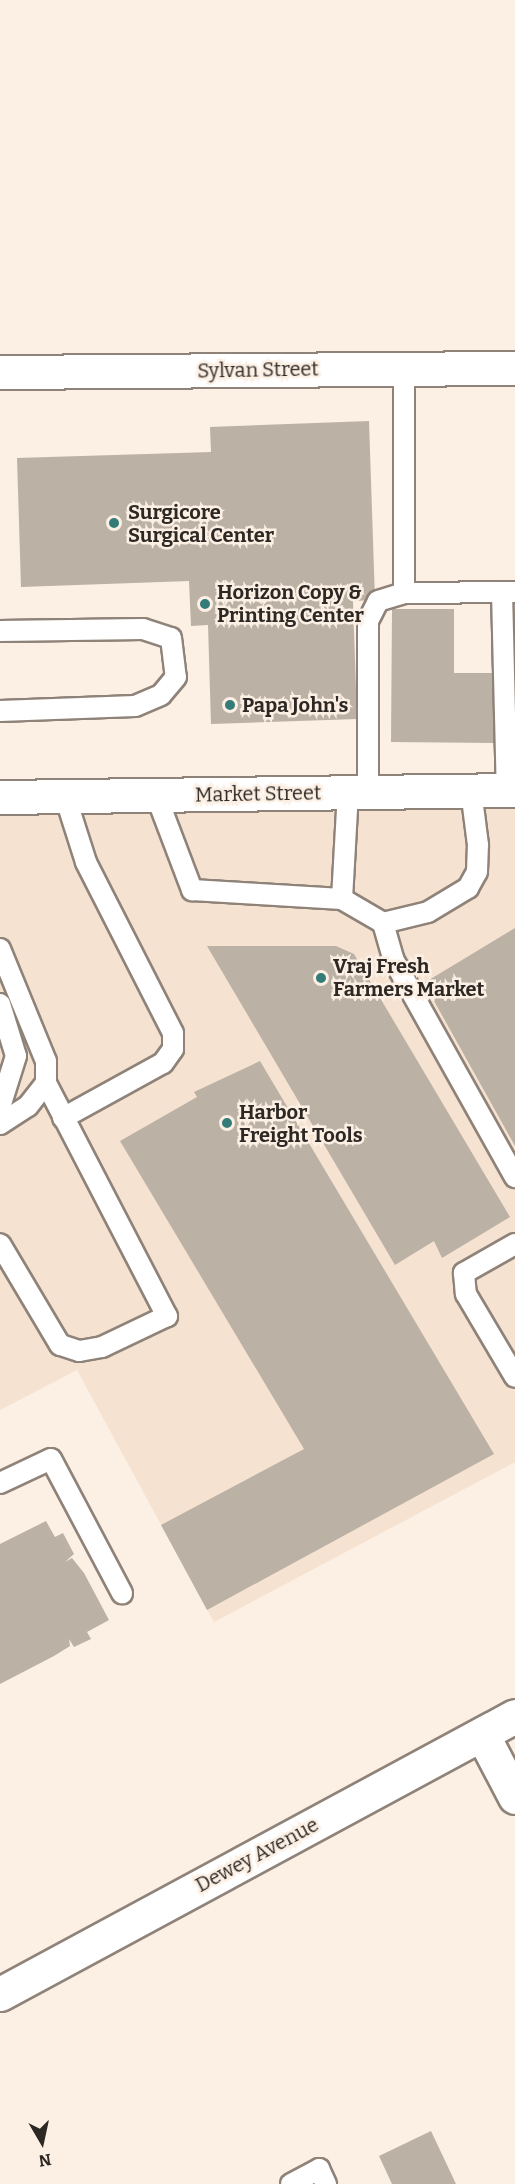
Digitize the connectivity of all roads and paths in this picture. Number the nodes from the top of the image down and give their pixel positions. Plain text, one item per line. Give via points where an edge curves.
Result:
1 (515, 368) edge
2 (404, 369) junction
3 (0, 372) edge
4 (508, 592) edge
5 (404, 593) junction
6 (0, 631) edge
7 (0, 711) edge
8 (471, 790) junction
9 (511, 790) edge
10 (358, 793) junction
11 (156, 795) junction
12 (65, 796) junction
13 (0, 797) edge
14 (342, 899) junction
15 (383, 923) junction
16 (0, 949) edge
17 (0, 1004) edge
18 (46, 1083) junction
19 (0, 1107) edge
20 (63, 1118) junction
21 (0, 1124) edge
22 (515, 1177) edge
23 (0, 1244) edge
24 (515, 1244) edge
25 (515, 1377) edge
26 (0, 1483) edge
27 (122, 1593) dead end
28 (515, 1716) edge
29 (482, 1734) junction
30 (515, 1797) edge
31 (0, 1994) edge
32 (291, 2184) edge
33 (326, 2184) edge

1 - 2 street, Sylvan Street
2 - 3 street, Sylvan Street
2 - 5 lane
4 - 5 lane
4 - 9 lane
5 - 10 lane via 378,601 368,621
6 - 7 lane via 143,629 171,638 176,677 161,696 135,706
8 - 9 street, Market Street
8 - 10 street, Market Street
8 - 15 lane via 478,854 477,872 468,888 428,912
10 - 11 street, Market Street
10 - 14 lane
11 - 12 street, Market Street
11 - 14 lane via 192,890
12 - 13 street, Market Street
12 - 20 lane via 86,862 173,1041 163,1063
14 - 15 lane
15 - 22 lane via 393,959
16 - 18 lane via 46,1061
17 - 19 lane via 16,1056
18 - 20 lane
18 - 21 lane via 28,1106
20 - 23 lane via 167,1316 102,1347 79,1351 60,1345
24 - 25 lane via 464,1273 466,1294
26 - 27 lane via 51,1459
28 - 29 street, Dewey Avenue
29 - 30 street
29 - 31 street, Dewey Avenue
32 - 33 lane via 319,2169

